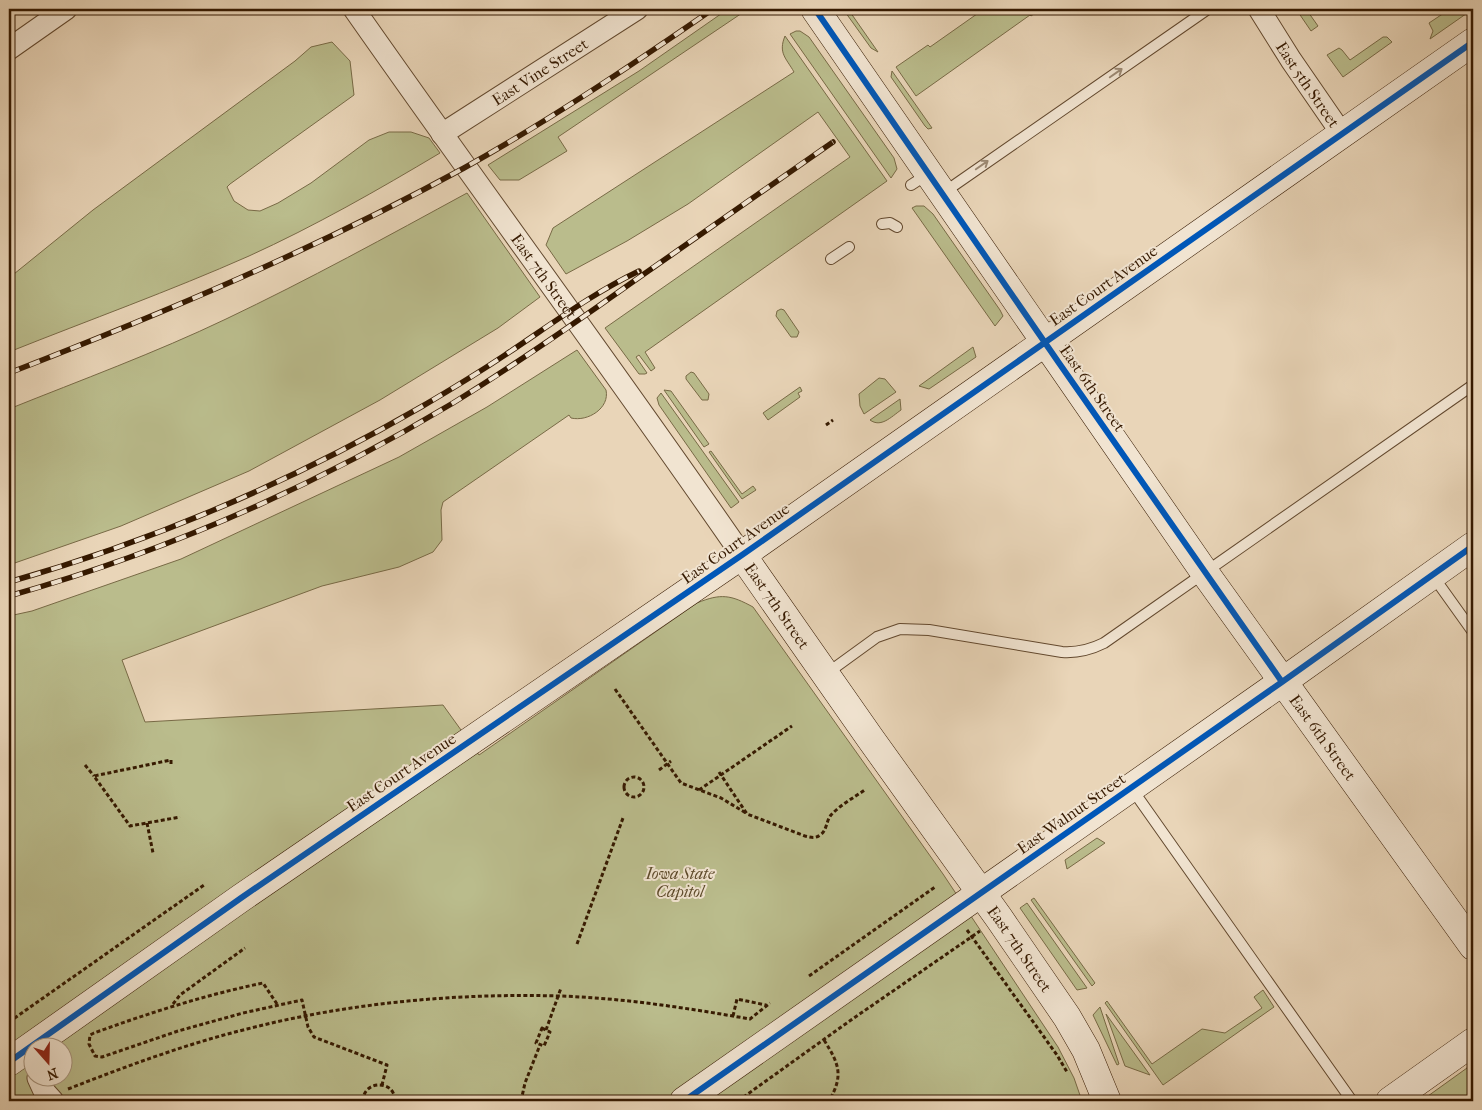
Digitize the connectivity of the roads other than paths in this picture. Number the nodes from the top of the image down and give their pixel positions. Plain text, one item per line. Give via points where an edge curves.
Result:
1 (66, 9) edge
2 (354, 9) edge
3 (637, 9) edge
4 (815, 9) edge
5 (1208, 9) edge
6 (1259, 9) edge
7 (1473, 42) edge
8 (9, 49) edge
9 (442, 134) junction
10 (1342, 134) junction
11 (927, 184) junction
12 (882, 224) dead end
13 (897, 227) dead end
14 (849, 246) dead end
15 (831, 259) dead end
16 (1045, 342) junction
17 (1473, 385) edge
18 (1473, 546) edge
19 (742, 555) junction
20 (1205, 573) junction
21 (1433, 575) junction
22 (1473, 632) edge
23 (826, 674) junction
24 (1282, 682) junction
25 (1131, 788) junction
26 (981, 893) junction
27 (1473, 946) edge
28 (51, 1038) edge
29 (1473, 1042) edge
30 (22, 1055) edge
31 (9, 1062) edge
32 (43, 1088) edge
33 (60, 1095) edge
34 (684, 1101) edge
35 (1107, 1101) edge
36 (1352, 1101) edge
37 (1390, 1101) edge

1 - 8 street
2 - 9 street, East 7th Street
3 - 9 street, East Vine Street
4 - 11 street, East 6th Street
11 -> 5 lane
6 - 10 street, East 5th Street
7 - 10 street, East Court Avenue
9 - 19 street, East 7th Street
10 - 16 street, East Court Avenue
11 - 16 street, East 6th Street
12 - 13 lane via 890,223
14 - 15 lane
16 - 19 street, East Court Avenue
16 - 20 street, East 6th Street
17 - 20 lane
18 - 21 street, East Walnut Street
19 - 23 street, East 7th Street
19 - 28 street, East Court Avenue via 249,892
20 - 23 lane via 1104,643 1087,650 1062,652 900,628 877,637
20 - 24 street, East 6th Street
21 - 22 lane
21 - 24 street, East Walnut Street
23 - 26 street, East 7th Street
24 - 25 street, East Walnut Street
24 - 27 street, East 6th Street
25 - 26 street, East Walnut Street
25 - 36 lane
26 - 34 street, East Walnut Street
26 - 35 street, East 7th Street via 1067,1017 1086,1050
29 - 37 street
30 - 31 street, East Court Avenue
32 - 33 street

